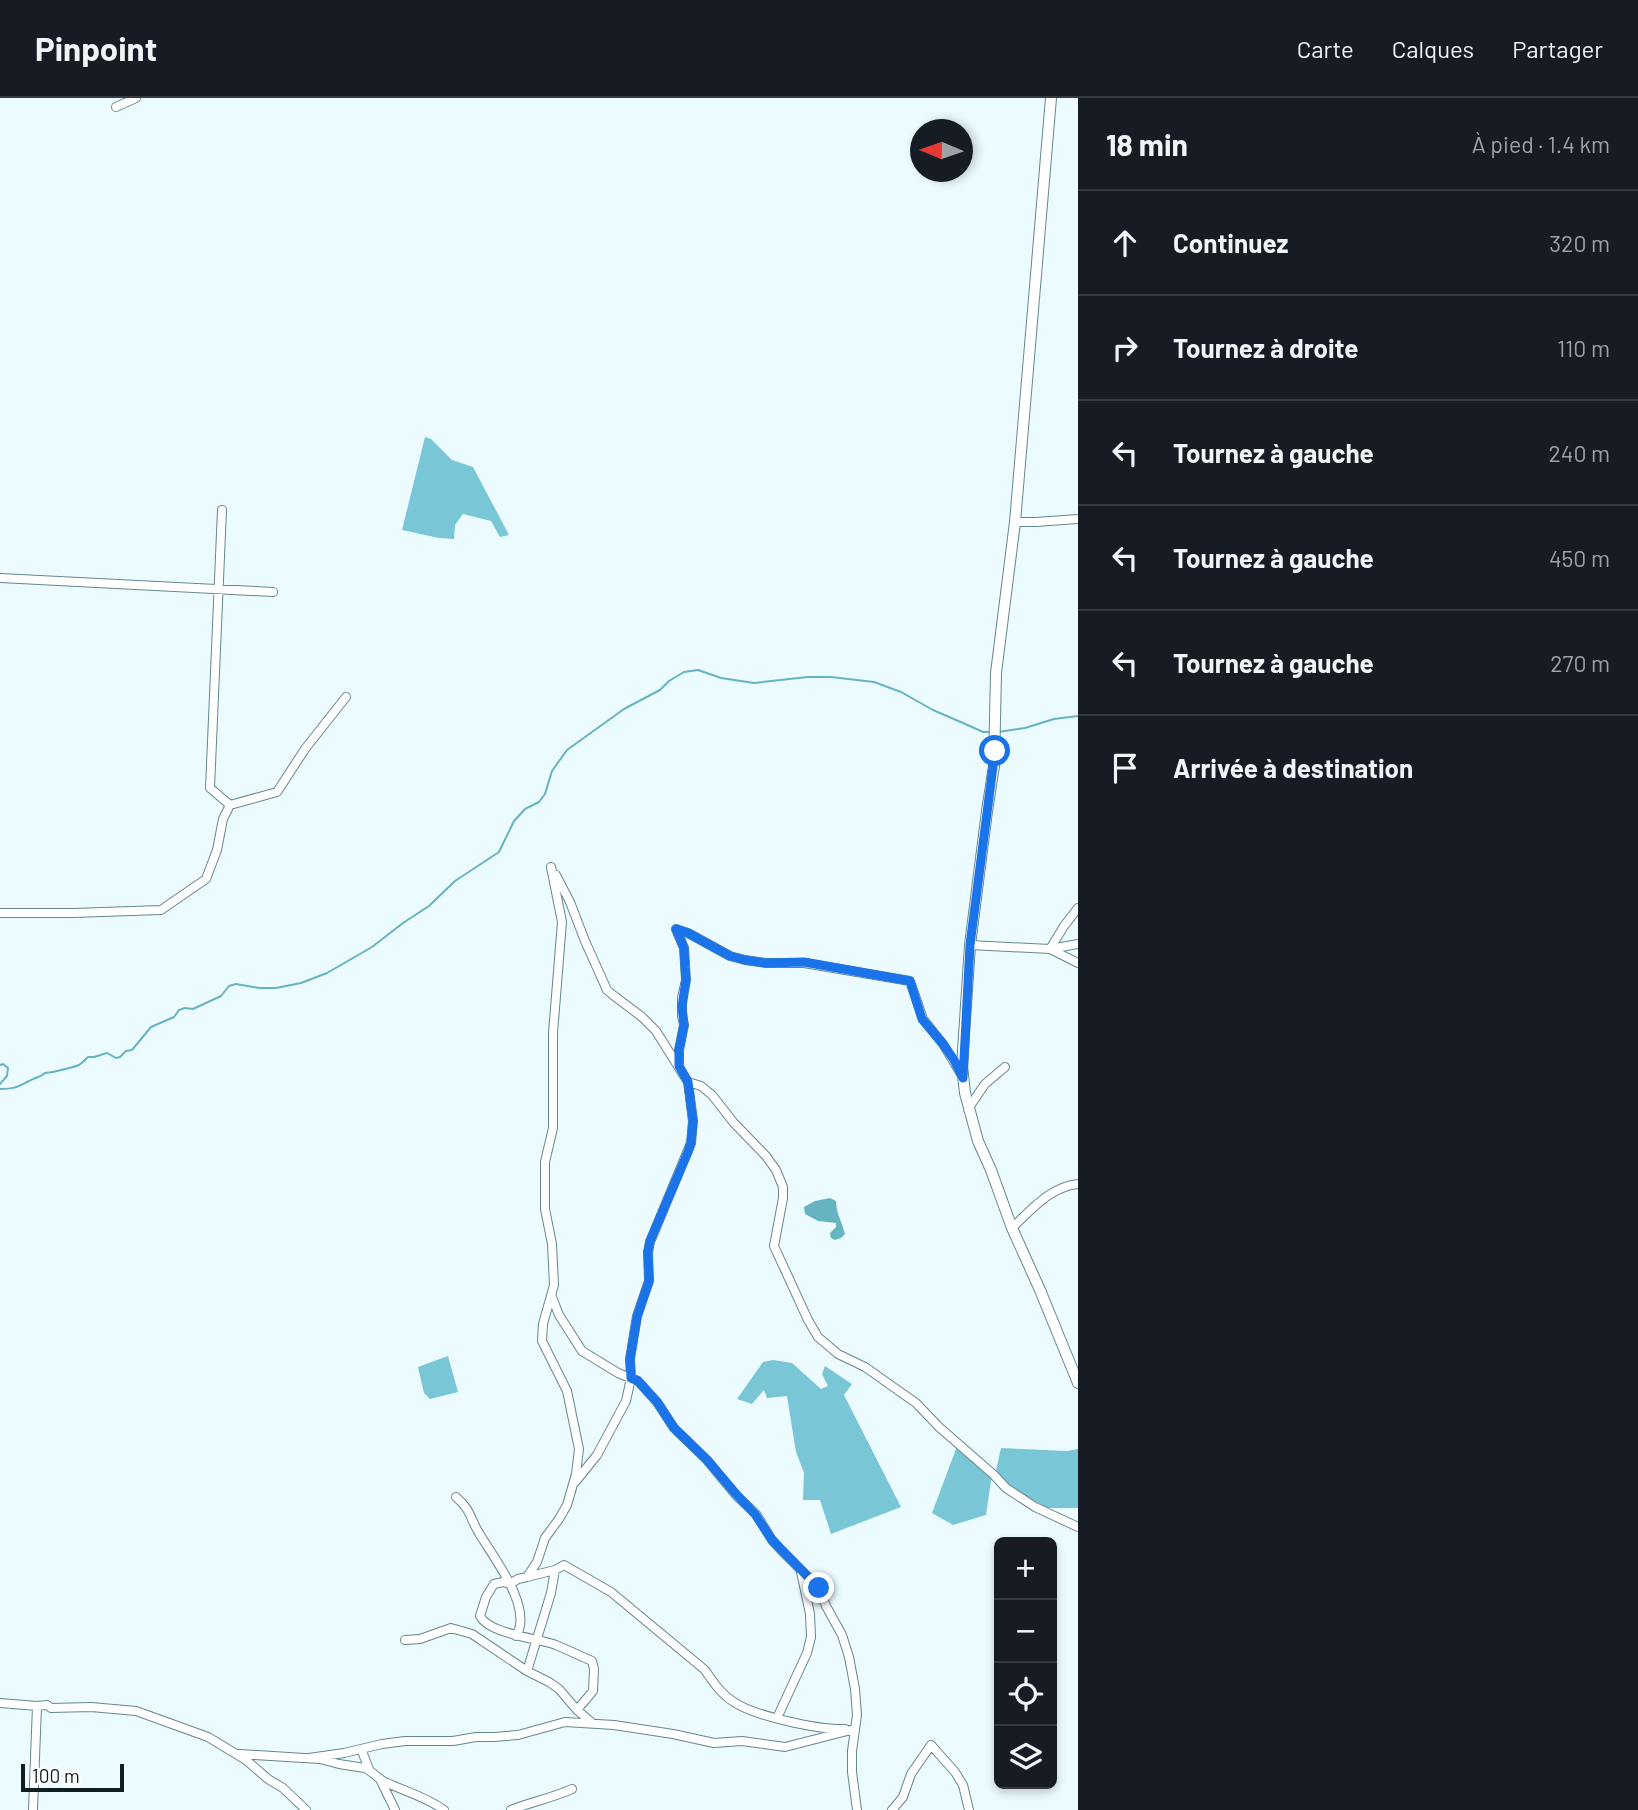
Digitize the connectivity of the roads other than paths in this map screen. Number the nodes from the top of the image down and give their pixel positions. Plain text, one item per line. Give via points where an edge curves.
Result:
1 (136, 98) edge
2 (1051, 98) edge
3 (116, 107) dead end
4 (222, 510) dead end
5 (1078, 519) edge
6 (1015, 522) junction
7 (0, 578) edge
8 (219, 589) junction
9 (273, 592) dead end
10 (346, 697) dead end
11 (230, 805) junction
12 (1078, 908) edge
13 (0, 913) edge
14 (1078, 944) edge
15 (970, 945) junction
16 (1050, 949) junction
17 (1078, 963) edge
18 (679, 1066) junction
19 (1005, 1067) dead end
20 (963, 1078) junction
21 (688, 1082) junction
22 (968, 1109) junction
23 (1078, 1184) edge
24 (1012, 1228) junction
25 (552, 1297) junction
26 (631, 1378) junction
27 (1078, 1383) edge
28 (573, 1486) junction
29 (456, 1497) dead end
30 (1078, 1527) edge
31 (800, 1568) junction
32 (555, 1570) junction
33 (527, 1577) junction
34 (510, 1584) junction
35 (516, 1636) junction
36 (405, 1640) dead end
37 (536, 1640) junction
38 (527, 1671) junction
39 (0, 1703) edge
40 (37, 1706) junction
41 (577, 1710) junction
42 (777, 1718) junction
43 (591, 1722) junction
44 (855, 1729) junction
45 (361, 1749) junction
46 (237, 1754) junction
47 (309, 1758) junction
48 (369, 1769) junction
49 (380, 1779) junction
50 (572, 1789) dead end
51 (33, 1807) edge
52 (42, 1810) edge
53 (306, 1810) edge
54 (395, 1810) edge
55 (444, 1810) edge
56 (511, 1810) edge
57 (857, 1810) edge
58 (892, 1810) edge
59 (969, 1810) edge

1 - 3 street
2 - 6 street
4 - 8 street
5 - 6 street
6 - 15 street via 996,673 994,766
7 - 8 street
8 - 9 street
8 - 11 street via 210,788
10 - 11 street via 277,792
11 - 13 street via 206,879 161,910
12 - 16 street
14 - 16 street
15 - 16 street
15 - 20 street
16 - 17 street
18 - 20 street via 686,980 684,948 676,929 745,960 804,962 910,981 922,1019
18 - 21 street
18 - 25 street via 656,1031 607,989 551,867 562,922 553,1033 553,1128 545,1162 545,1209 554,1255
19 - 22 street via 985,1084
20 - 22 street
21 - 26 street via 691,1143 650,1241 649,1281 637,1317
21 - 30 street via 712,1095 776,1170 783,1199 774,1246 818,1337 916,1403 1006,1488
22 - 24 street
23 - 24 street via 1051,1193
24 - 27 street
25 - 26 street via 582,1351
25 - 28 street via 542,1341 572,1408 579,1449
26 - 28 street via 618,1418
26 - 31 street
28 - 33 street
29 - 34 street
31 - 42 street via 811,1637
31 - 44 street via 819,1588 842,1635 855,1689
32 - 33 street
32 - 37 street
32 - 42 street via 564,1564 611,1592 705,1670 732,1701
33 - 34 street
34 - 35 street via 520,1608
34 - 35 street via 494,1584 480,1616 483,1622
35 - 37 street
36 - 38 street via 451,1628 472,1634
37 - 38 street
37 - 41 street via 592,1661 593,1691
38 - 41 street via 559,1689
39 - 40 street
40 - 46 street via 140,1712 208,1737
40 - 51 street
41 - 43 street
42 - 44 street
43 - 44 street via 714,1744 743,1741 785,1747
43 - 45 street via 565,1721 502,1737 405,1741
44 - 57 street via 852,1772
45 - 47 street
45 - 48 street
46 - 47 street
46 - 53 street
47 - 48 street
48 - 49 street
49 - 54 street
49 - 55 street
50 - 56 street
51 - 52 street
58 - 59 street via 930,1745 959,1778

